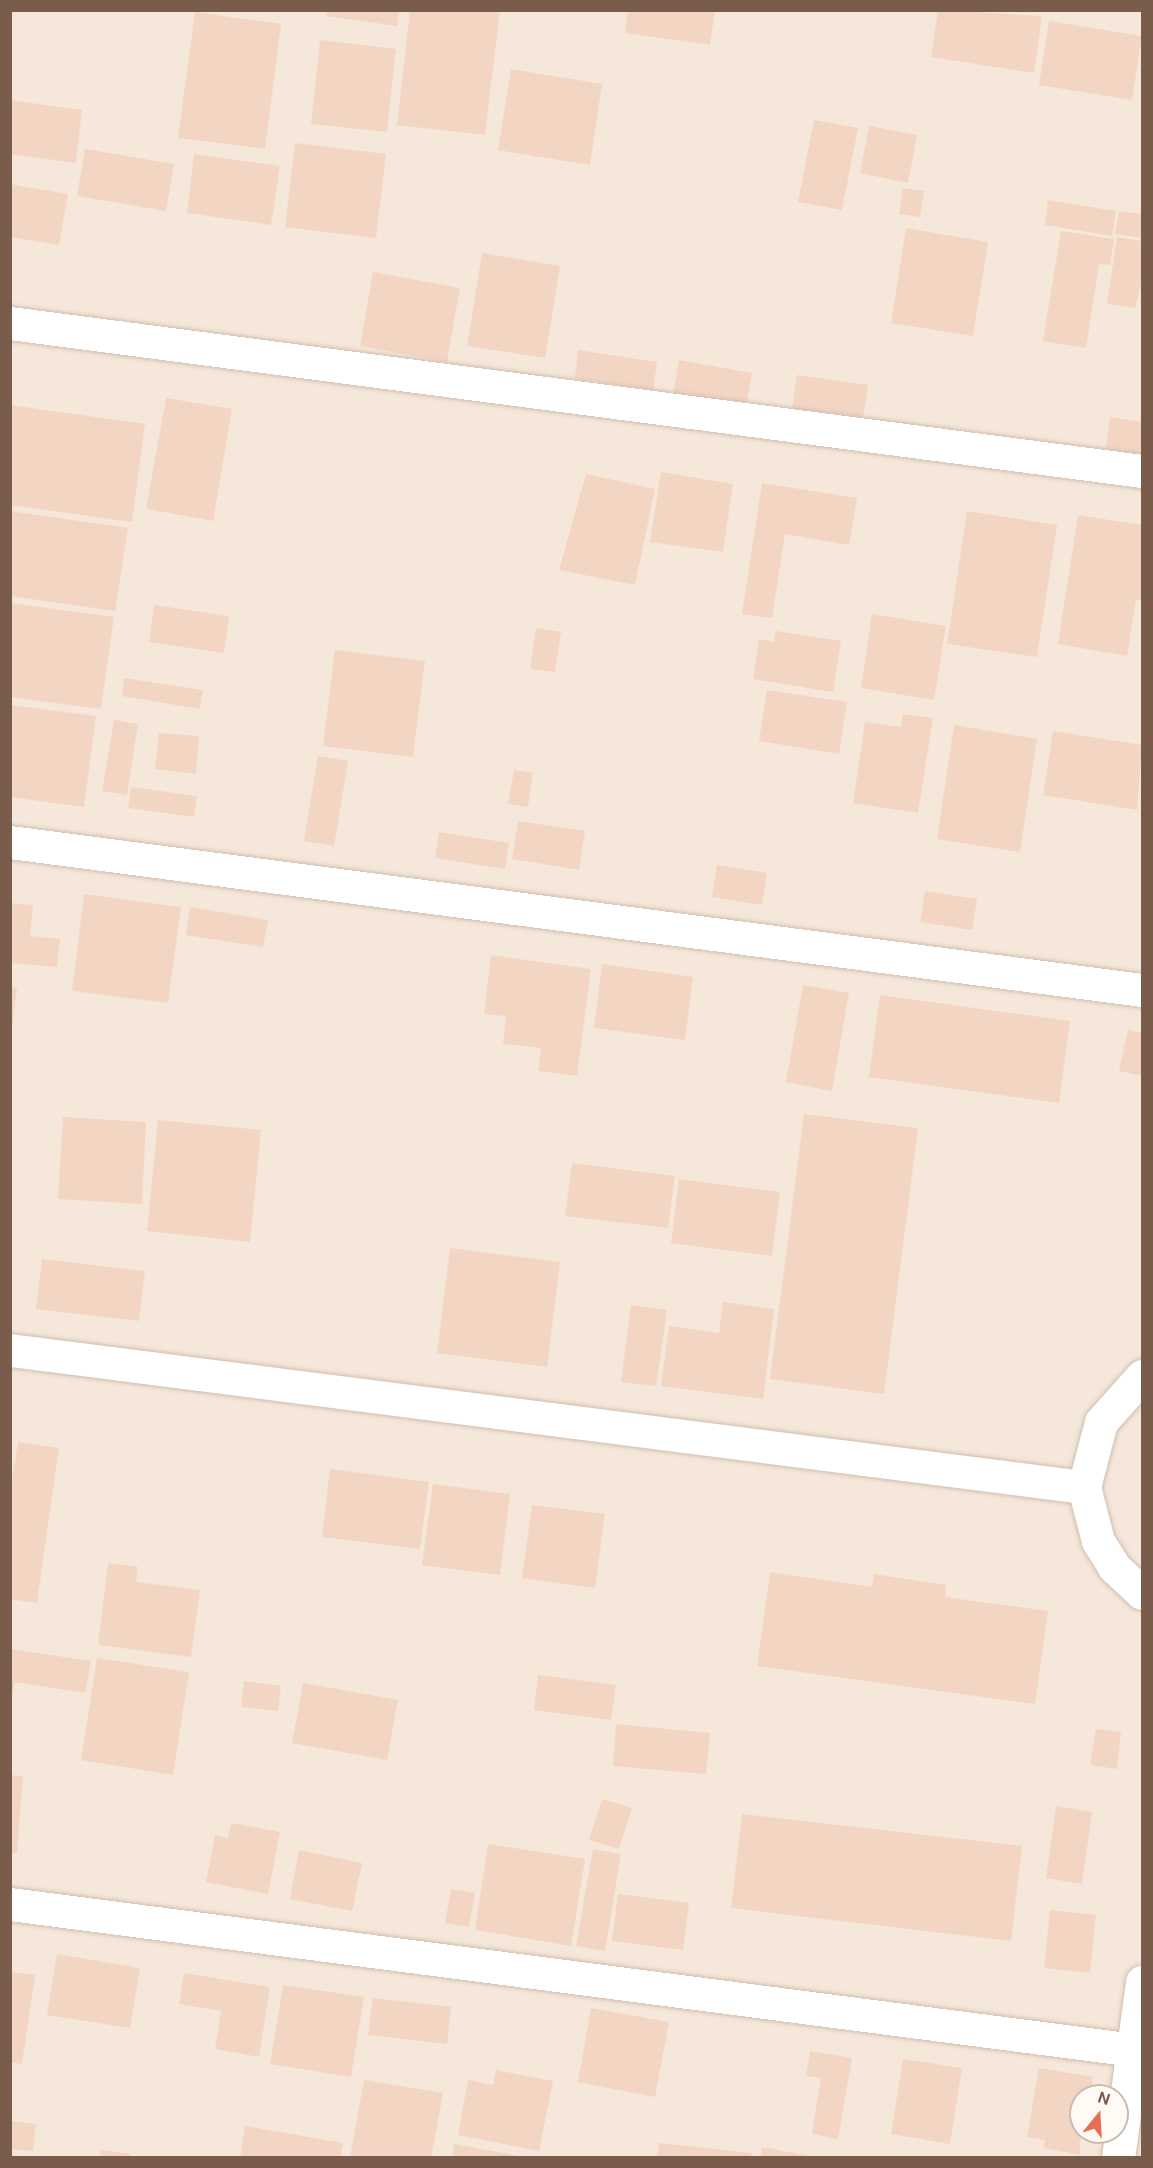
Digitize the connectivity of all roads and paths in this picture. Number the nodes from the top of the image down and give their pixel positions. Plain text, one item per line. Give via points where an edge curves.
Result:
1 (10, 323) edge
2 (1143, 471) edge
3 (10, 842) edge
4 (1143, 990) edge
5 (10, 1350) edge
6 (1143, 1376) edge
7 (1084, 1487) junction
8 (1143, 1593) edge
9 (10, 1904) edge
10 (1143, 1982) edge
11 (1138, 2050) edge
12 (1119, 2157) edge

1 - 2 street
3 - 4 street
5 - 7 street
6 - 7 street via 1101,1422
7 - 8 street via 1098,1541 1114,1567
9 - 11 street
10 - 11 street
11 - 12 street

